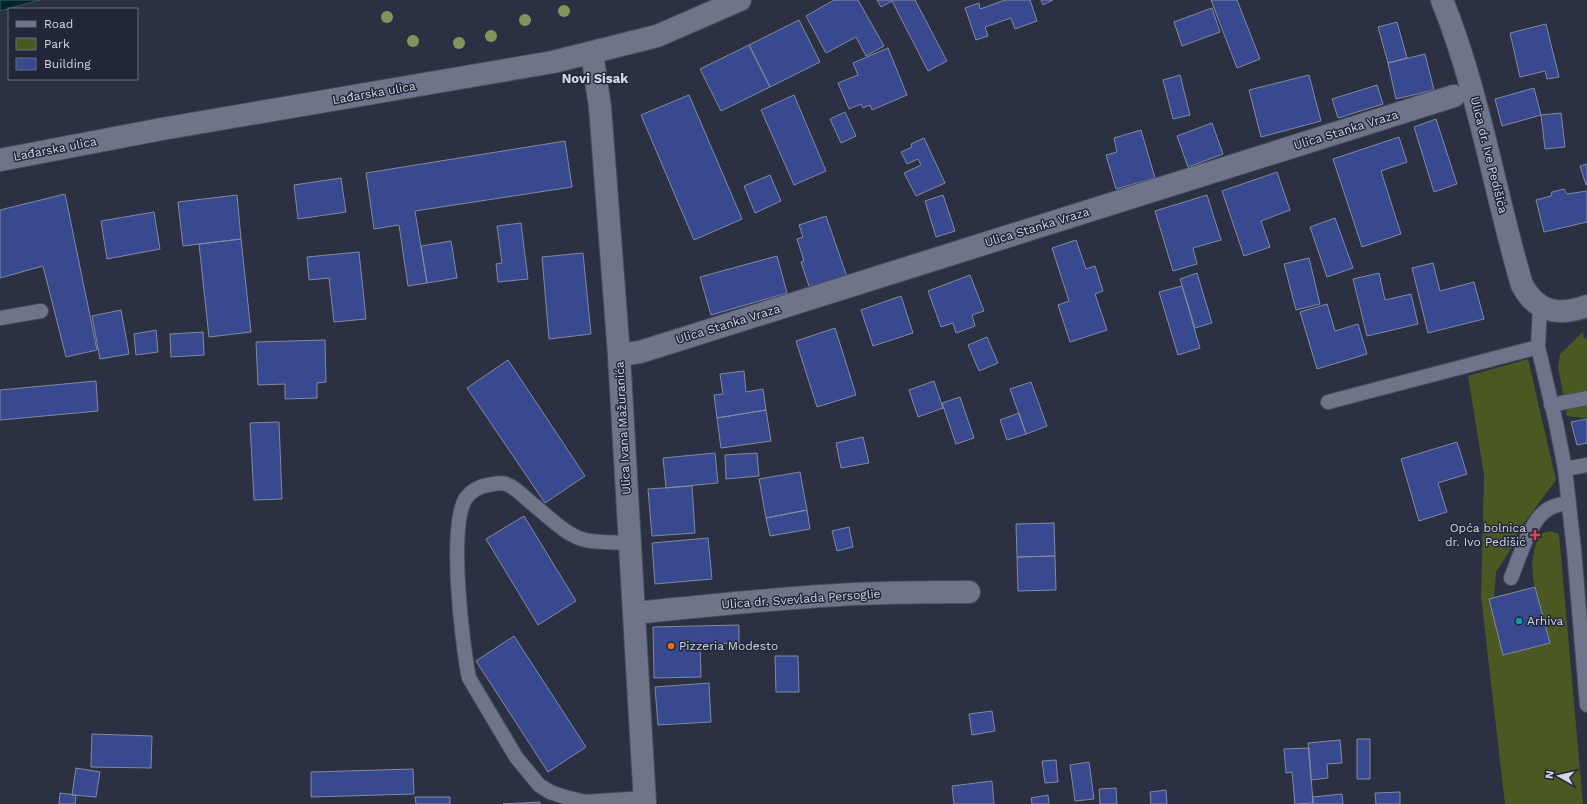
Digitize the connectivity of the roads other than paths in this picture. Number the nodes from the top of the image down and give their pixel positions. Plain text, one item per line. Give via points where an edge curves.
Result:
1 (740, 0) edge
2 (1442, 0) edge
3 (592, 53) junction
4 (1454, 96) dead end
5 (0, 160) edge
6 (1540, 306) junction
7 (1587, 306) edge
8 (41, 311) dead end
9 (0, 318) edge
10 (1538, 347) junction
11 (619, 355) junction
12 (1587, 398) edge
13 (1328, 402) dead end
14 (1552, 405) junction
15 (1587, 465) edge
16 (1565, 469) junction
17 (1569, 503) junction
18 (630, 543) junction
19 (1580, 550) edge
20 (1512, 578) dead end
21 (969, 592) dead end
22 (635, 613) junction
23 (1587, 705) edge
24 (645, 801) edge

1 - 3 street, Lađarska ulica via 657,36
2 - 6 street, Ulica dr. Ive Pedišića via 1472,90 1522,285 1526,293
3 - 5 street, Lađarska ulica via 545,64 162,129
3 - 11 street, Ulica Ivana Mažuranića via 600,107
4 - 11 street, Ulica Stanka Vraza via 640,352
6 - 7 street via 1556,311 1569,311
6 - 10 lane
8 - 9 lane
10 - 13 lane
10 - 14 lane
11 - 18 street, Ulica Ivana Mažuranića
12 - 14 lane
14 - 16 lane
15 - 16 lane
16 - 17 lane
17 - 19 lane
17 - 20 lane via 1555,505 1542,513 1528,536
18 - 22 street, Ulica Ivana Mažuranića
18 - 24 lane via 586,540 575,536 511,486 499,483 479,487 466,497 461,508 457,535 460,607 469,678 516,757 539,785 565,798 585,802
19 - 23 lane
21 - 22 street, Ulica dr. Svevlada Persoglie via 838,595
22 - 24 street, Ulica Ivana Mažuranića

